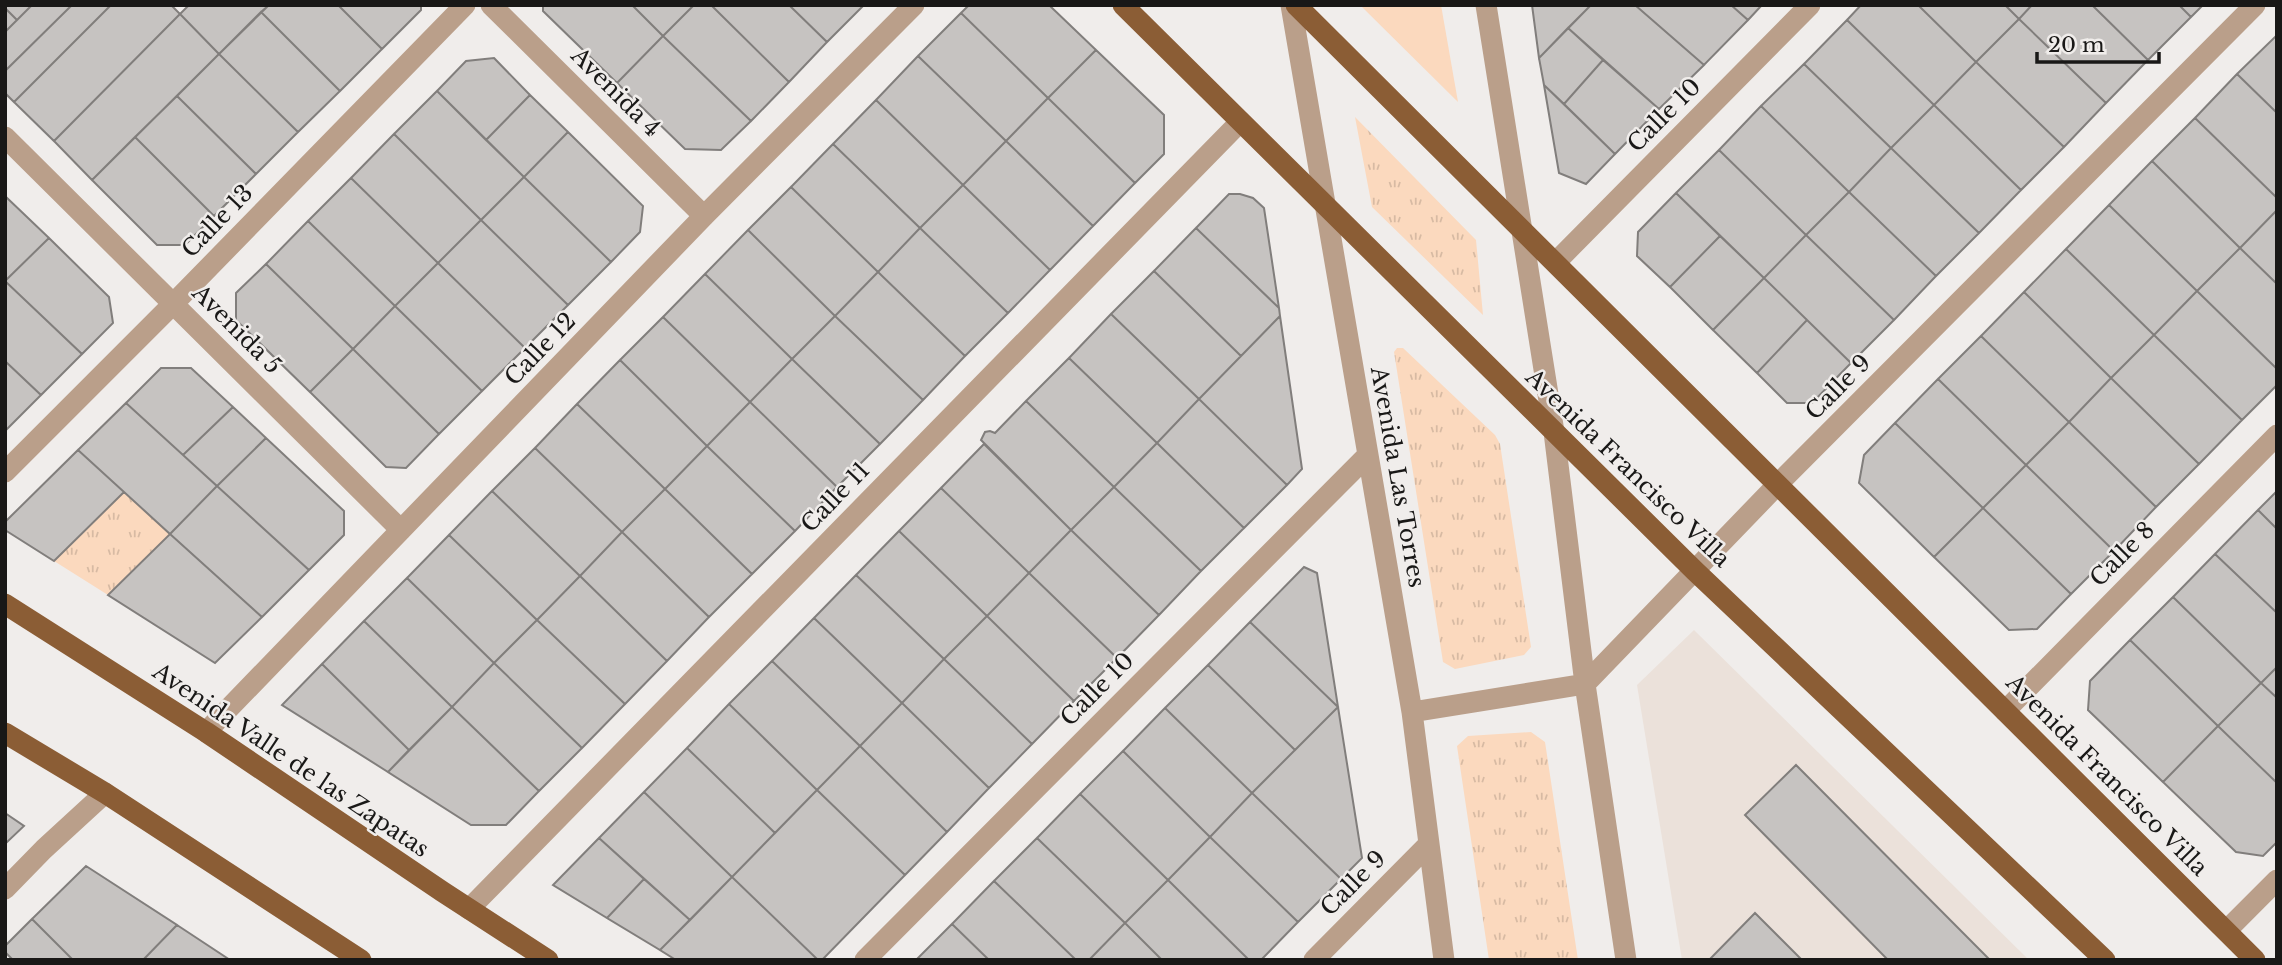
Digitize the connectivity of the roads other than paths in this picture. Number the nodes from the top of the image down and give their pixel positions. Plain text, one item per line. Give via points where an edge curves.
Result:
1 (465, 5) edge
2 (491, 5) edge
3 (914, 5) edge
4 (1123, 5) edge
5 (1290, 5) edge
6 (1296, 5) edge
7 (1486, 5) edge
8 (1810, 5) edge
9 (2255, 5) edge
10 (1240, 122) junction
11 (5, 137) edge
12 (1325, 206) junction
13 (704, 216) junction
14 (1522, 228) junction
15 (1556, 262) junction
16 (173, 304) junction
17 (1554, 432) junction
18 (2277, 435) edge
19 (1367, 456) junction
20 (5, 472) edge
21 (1778, 484) junction
22 (401, 530) junction
23 (1695, 571) junction
24 (5, 604) edge
25 (1585, 684) junction
26 (2005, 711) junction
27 (1412, 712) junction
28 (206, 732) junction
29 (5, 733) edge
30 (105, 793) junction
31 (1429, 844) junction
32 (2277, 880) edge
33 (5, 889) edge
34 (469, 909) junction
35 (2227, 930) junction
36 (348, 957) edge
37 (548, 960) edge
38 (865, 960) edge
39 (1314, 960) edge
40 (1444, 960) edge
41 (1626, 960) edge
42 (2105, 960) edge
43 (2255, 960) edge

1 - 16 street, Calle 13
2 - 13 street, Avenida 4
3 - 13 street, Calle 12
4 - 10 main road, Avenida Francisco Villa
5 - 12 street, Avenida Las Torres
6 - 14 main road, Avenida Francisco Villa
7 - 14 street
8 - 15 street, Calle 10
9 - 21 street, Calle 9
10 - 12 main road, Avenida Francisco Villa
10 - 34 street, Calle 11
11 - 16 street, Avenida 5
12 - 17 main road, Avenida Francisco Villa
12 - 19 street, Avenida Las Torres
13 - 22 street, Calle 12
14 - 15 main road, Avenida Francisco Villa
14 - 17 street
15 - 21 main road, Avenida Francisco Villa
16 - 20 street, Calle 13
16 - 22 street, Avenida 5
17 - 23 main road, Avenida Francisco Villa
17 - 25 street
18 - 26 street, Calle 8
19 - 27 street, Avenida Las Torres
19 - 38 street, Calle 10
21 - 23 street, Calle 9
21 - 26 main road, Avenida Francisco Villa
22 - 28 street, Calle 12
23 - 25 street, Calle 9
23 - 42 main road, Avenida Francisco Villa
24 - 28 main road, Avenida Valle de las Zapatas
25 - 27 street
25 - 41 street
26 - 35 main road, Avenida Francisco Villa
27 - 31 street, Avenida Las Torres
28 - 34 main road, Avenida Valle de las Zapatas
29 - 30 main road
30 - 33 street
30 - 36 main road
31 - 39 street, Calle 9
31 - 40 street, Avenida Las Torres
32 - 35 street
34 - 37 main road, Avenida Valle de las Zapatas
35 - 43 main road, Avenida Francisco Villa

